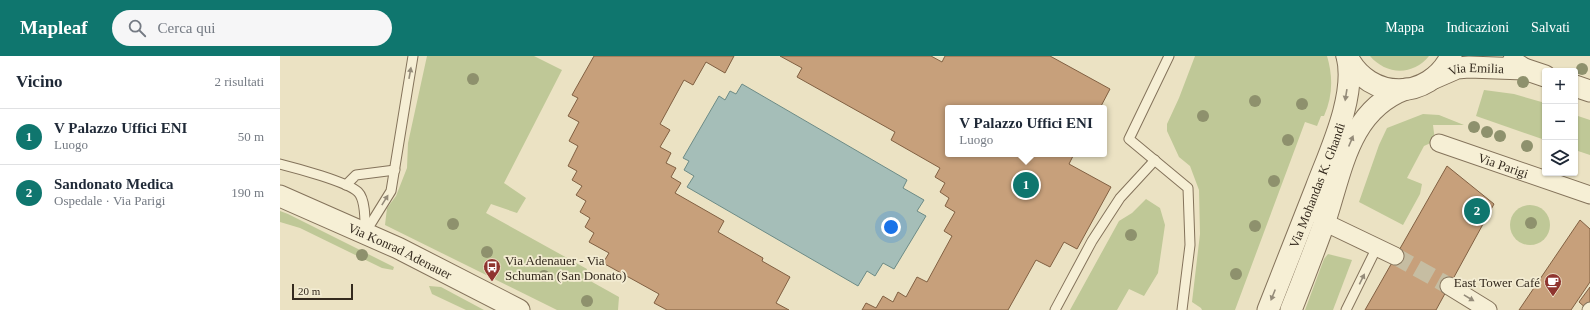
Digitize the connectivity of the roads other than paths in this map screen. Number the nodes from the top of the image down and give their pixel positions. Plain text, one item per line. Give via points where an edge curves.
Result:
1 (413, 56) edge
2 (1169, 56) edge
3 (1347, 56) edge
4 (1451, 56) edge
5 (1502, 56) edge
6 (1524, 69) junction
7 (1542, 75) edge
8 (1430, 80) junction
9 (1578, 87) edge
10 (1406, 89) junction
11 (1590, 91) edge
12 (1333, 141) junction
13 (1439, 143) dead end
14 (1155, 160) junction
15 (284, 165) edge
16 (395, 170) junction
17 (346, 185) junction
18 (1590, 195) edge
19 (280, 196) edge
20 (1324, 222) junction
21 (365, 233) junction
22 (1377, 247) junction
23 (1396, 256) tunnel mouth
24 (1284, 269) junction
25 (1449, 286) tunnel mouth
26 (510, 308) edge
27 (1055, 310) edge
28 (1182, 310) edge
29 (1268, 310) edge
30 (1292, 310) edge
31 (1346, 310) edge
32 (1488, 310) edge

16 -> 1 lane
2 - 14 lane via 1129,139
3 - 10 street via 1358,72 1372,83 1392,89
3 -> 12 street, Via Mohandas K. Ghandi via 1349,81
4 - 8 street via 1442,70
5 - 6 street, Via Emilia
6 - 7 street, Via Emilia
6 - 8 street, Via Emilia via 1457,68
8 - 10 street, Via Emilia
9 - 11 street
20 -> 10 street, Via Mohandas K. Ghandi via 1354,134 1380,103
12 - 20 street via 1332,168 1317,205 1318,215
12 - 24 street, Via Mohandas K. Ghandi
13 - 18 street, Via Parigi
14 - 27 lane via 1120,198 1092,241
14 - 28 lane via 1188,188 1190,245
15 - 17 lane
16 - 17 lane via 356,176
21 -> 16 lane via 391,191
17 - 21 lane via 358,192 365,210
19 - 21 street, Via Konrad Adenauer
20 - 22 street
20 - 24 street via 1316,222 1310,226 1296,261
20 - 30 street, Via Mohandas K. Ghandi
21 - 26 street, Via Konrad Adenauer
22 - 23 street
31 -> 22 lane
24 -> 29 street, Via Mohandas K. Ghandi
25 -> 32 street

